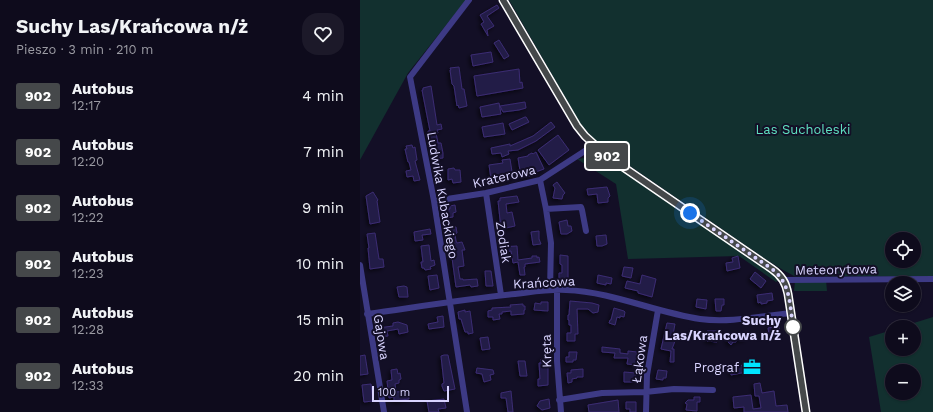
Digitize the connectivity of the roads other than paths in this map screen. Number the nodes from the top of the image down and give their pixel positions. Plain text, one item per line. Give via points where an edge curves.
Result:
1 (468, 0) edge
2 (503, 0) edge
3 (594, 145) junction
4 (540, 180) junction
5 (486, 193) junction
6 (434, 201) junction
7 (546, 209) junction
8 (586, 231) dead end
9 (360, 265) edge
10 (933, 279) edge
11 (784, 280) junction
12 (553, 290) junction
13 (501, 295) junction
14 (450, 302) junction
15 (658, 310) junction
16 (791, 313) junction
17 (367, 314) junction
18 (713, 390) dead end
19 (646, 392) junction
20 (559, 400) junction
21 (384, 412) edge
22 (467, 412) edge
23 (561, 412) edge
24 (646, 412) edge
25 (806, 412) edge

1 - 6 street, Ludwika Kubackiego via 410,77
2 - 3 street, Meteorytowa via 577,126
3 - 4 street, Kraterowa
3 - 11 street, Meteorytowa via 772,269
4 - 5 street, Kraterowa
4 - 7 street, Kręta
5 - 6 street, Kraterowa
5 - 13 street, Zodiak
6 - 14 street, Ludwika Kubackiego
7 - 8 street via 580,207
7 - 12 street, Kręta
9 - 17 street, Gajowa
10 - 11 street, Meteorytowa
11 - 16 street
12 - 13 street, Krańcowa
12 - 15 street, Krańcowa via 604,294
12 - 20 street, Kręta
13 - 14 street, Krańcowa
14 - 17 street, Krańcowa
14 - 22 street, Ludwika Kubackiego
15 - 16 street, Krańcowa via 714,320
15 - 19 street, Łąkowa
16 - 25 street
17 - 21 street, Gajowa
18 - 19 street via 674,389
19 - 20 street via 602,393
19 - 24 street, Łąkowa
20 - 23 street, Kręta

